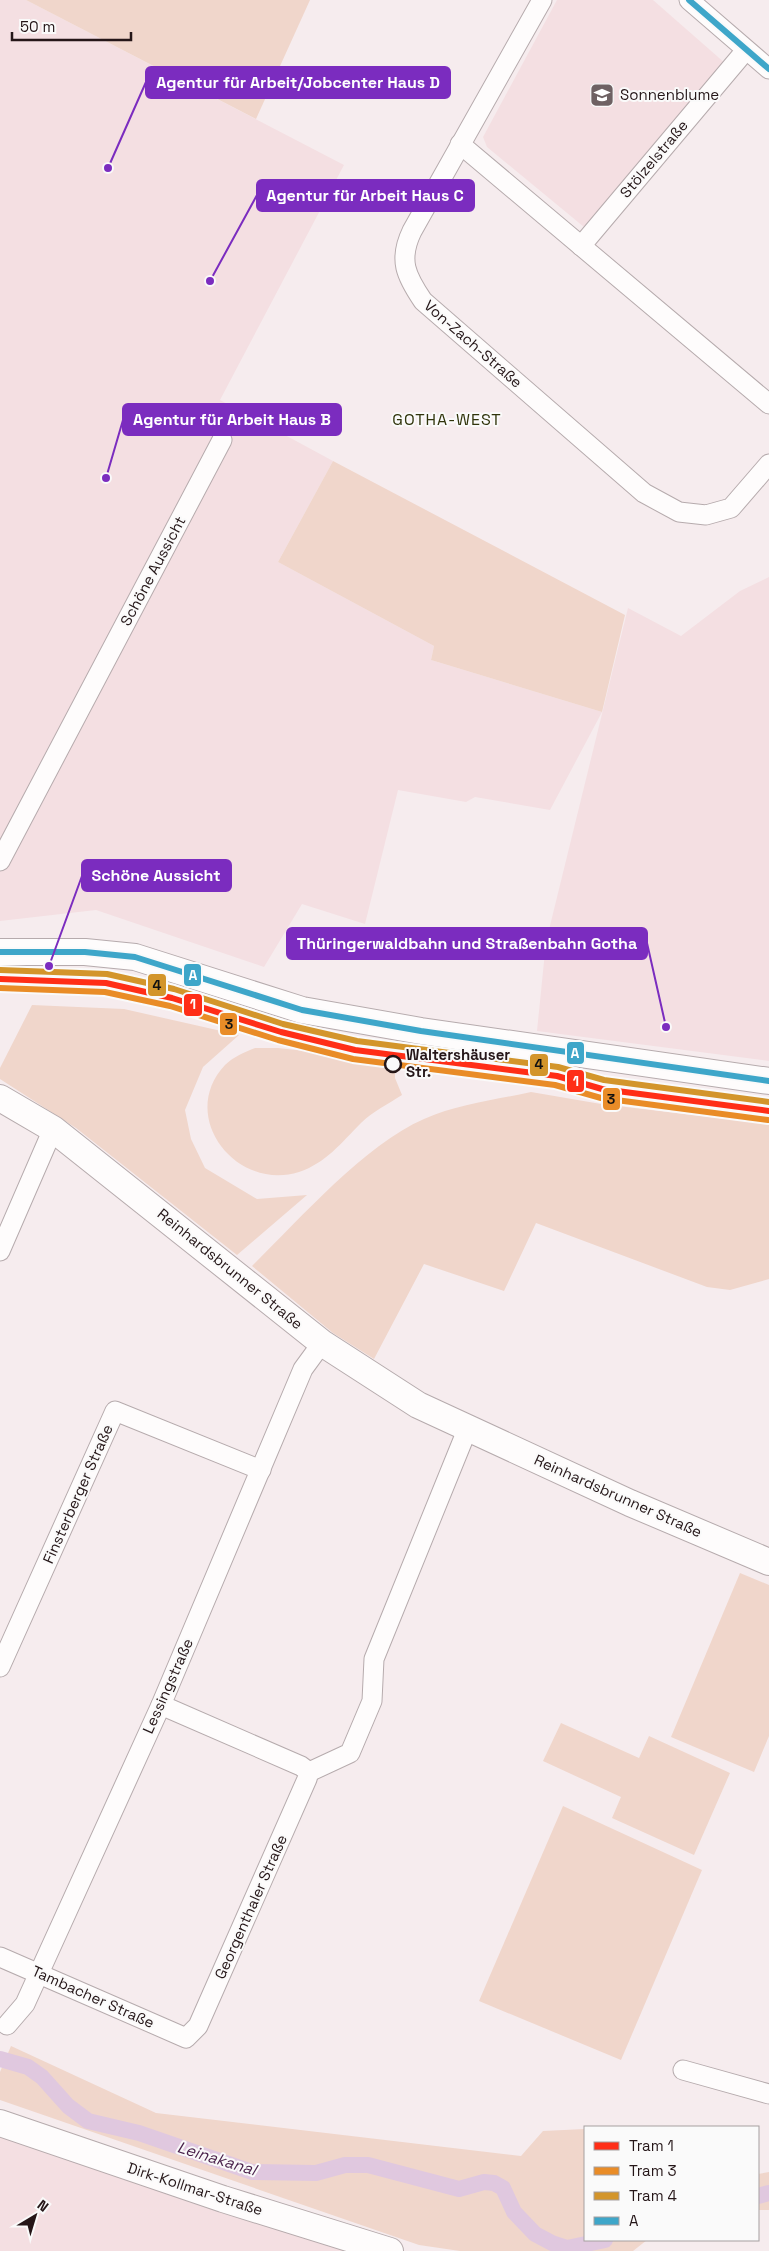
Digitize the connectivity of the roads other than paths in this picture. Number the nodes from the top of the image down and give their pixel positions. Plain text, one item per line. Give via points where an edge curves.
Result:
1 (542, 0) edge
2 (689, 0) edge
3 (746, 50) junction
4 (769, 69) edge
5 (460, 144) junction
6 (581, 246) junction
7 (769, 404) edge
8 (222, 440) dead end
9 (769, 464) edge
10 (0, 861) edge
11 (0, 952) edge
12 (769, 1080) edge
13 (0, 1098) edge
14 (53, 1129) junction
15 (0, 1251) edge
16 (322, 1343) junction
17 (467, 1430) junction
18 (261, 1470) junction
19 (769, 1562) edge
20 (0, 1667) edge
21 (161, 1705) junction
22 (309, 1772) junction
23 (0, 1957) edge
24 (39, 1973) junction
25 (7, 2025) dead end
26 (186, 2038) joint
27 (683, 2070) dead end
28 (769, 2094) edge
29 (0, 2123) edge
30 (390, 2251) edge

1 - 5 street, Von-Zach-Straße
2 - 3 street
3 - 4 street
3 - 6 street, Stölzelstraße
5 - 6 street
5 - 9 street, Von-Zach-Straße via 407,240 407,277 423,301 644,493 678,512 706,515 730,508
6 - 7 street
8 - 10 street, Schöne Aussicht
11 - 12 street via 85,952 135,957 302,1010 421,1031
13 - 14 street, Reinhardsbrunner Straße
14 - 15 street
14 - 16 street, Reinhardsbrunner Straße
16 - 17 street, Reinhardsbrunner Straße via 418,1406
16 - 18 street, Lessingstraße via 302,1369
17 - 19 street, Reinhardsbrunner Straße
17 - 22 street via 374,1659 372,1701 350,1753
18 - 20 street, Finsterberger Straße via 115,1411
18 - 21 street, Lessingstraße
21 - 22 street
21 - 24 street, Lessingstraße
22 - 26 street, Georgenthaler Straße via 198,2026
23 - 24 street, Tambacher Straße
24 - 25 street, Lessingstraße via 25,2004
24 - 26 street, Tambacher Straße
27 - 28 street
29 - 30 street, Dirk-Kollmar-Straße via 223,2199

